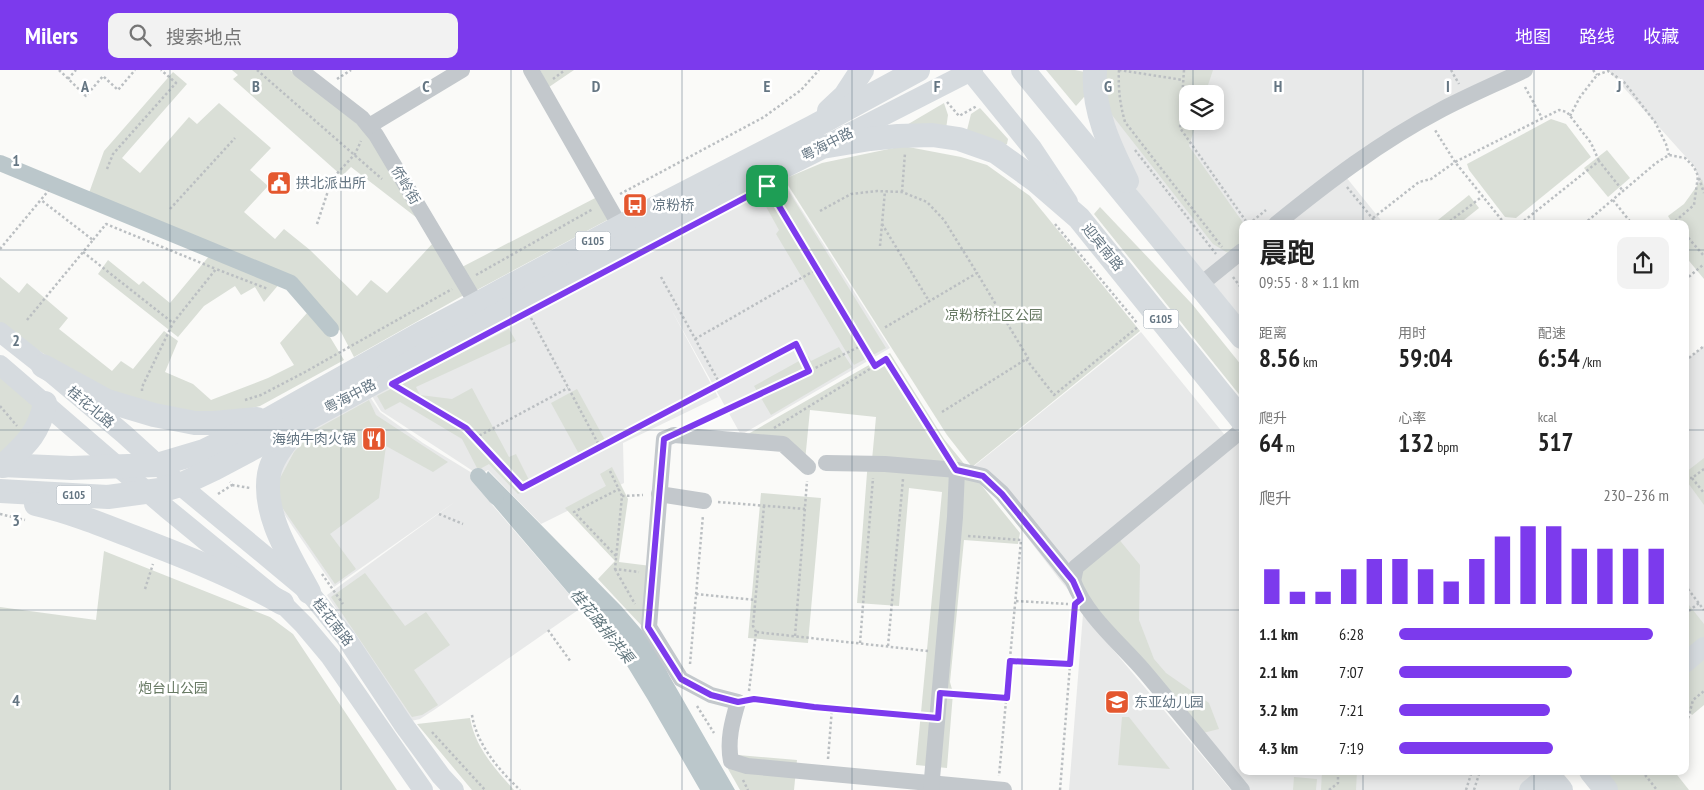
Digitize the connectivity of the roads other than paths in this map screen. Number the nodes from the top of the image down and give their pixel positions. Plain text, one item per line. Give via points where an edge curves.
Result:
1 (300, 70) edge
2 (462, 70) edge
3 (531, 70) edge
4 (862, 70) edge
5 (918, 70) edge
6 (970, 70) edge
7 (1023, 70) edge
8 (1095, 70) edge
9 (1521, 72) edge
10 (369, 126) junction
11 (817, 137) junction
12 (1079, 218) junction
13 (1146, 219) junction
14 (1281, 220) edge
15 (620, 226) junction
16 (1233, 259) edge
17 (1200, 285) junction
18 (482, 313) junction
19 (0, 332) edge
20 (1239, 333) edge
21 (0, 365) edge
22 (43, 366) junction
23 (45, 403) junction
24 (1239, 416) edge
25 (271, 418) junction
26 (300, 423) junction
27 (1239, 432) edge
28 (826, 463) dead end
29 (157, 465) junction
30 (2, 466) edge
31 (116, 466) junction
32 (808, 467) road end
33 (956, 470) junction
34 (180, 485) junction
35 (0, 491) edge
36 (148, 492) junction
37 (659, 494) junction
38 (0, 495) edge
39 (704, 501) road end
40 (1073, 581) junction
41 (309, 592) junction
42 (282, 603) junction
43 (1704, 647) edge
44 (1689, 660) edge
45 (1593, 775) edge
46 (1551, 779) edge
47 (932, 787) edge
48 (423, 790) edge
49 (454, 790) edge
50 (998, 790) edge
51 (1004, 790) edge
52 (1242, 790) edge
53 (1529, 790) edge
54 (1606, 790) edge

1 - 10 street, 侨岭街
2 - 10 street
3 - 15 street
4 - 11 highway
5 - 11 highway, 粤海中路 / G105
6 - 11 main road, 粤海中路
6 - 12 main road, 迎宾南路 via 1032,148
7 - 13 highway
8 - 13 highway via 1098,110 1106,136
9 - 14 street via 1428,117 1380,146 1334,177
10 - 18 street, 侨岭街
11 - 12 highway via 870,139 932,135 959,139 996,152
11 - 15 highway, 粤海中路 / G105
11 - 18 highway, 粤海中路 / G105 via 625,246
12 - 24 highway, 迎宾南路 / G105
13 - 17 highway
15 - 18 highway, 粤海中路 / G105
16 - 17 street
17 - 20 highway
18 - 25 highway, 粤海中路 / G105 via 424,332
18 - 26 highway, 粤海中路 / G105
19 - 22 main road, 桂花北路
21 - 23 main road, 桂花北路
22 - 25 highway via 106,401 154,415 195,423
22 - 29 main road, 桂花北路
23 - 30 highway via 41,421 31,437
23 - 31 main road, 桂花北路
25 - 29 highway, 粤海中路 / G105 via 204,451
26 - 34 highway, 粤海中路 / G105
26 - 41 highway via 277,455 269,474 269,491 279,535
27 - 40 street via 1076,567
28 - 33 street
29 - 31 highway, 粤海中路 / G105
29 - 34 main road, 桂花北路
30 - 31 highway, 粤海中路 / G105
31 - 36 main road, 桂花北路
32 - 37 street via 783,444 674,435 664,439
33 - 40 street via 983,476 1002,494
33 - 47 street via 954,535
34 - 36 highway, 粤海中路 / G105
34 - 41 main road, 桂花南路
35 - 36 highway, 粤海中路 / G105 via 108,497
36 - 42 main road, 桂花南路
37 - 39 street
37 - 47 street via 648,627 681,679 711,695 743,701 733,718 729,747 731,761 747,766
38 - 42 highway via 71,513 248,584
40 - 52 street via 1078,602 1142,670
41 - 49 main road, 桂花南路 via 346,638 403,724
42 - 48 main road, 桂花南路 via 330,656
43 - 44 main road
45 - 54 highway
46 - 53 main road
47 - 50 street
50 - 51 street

